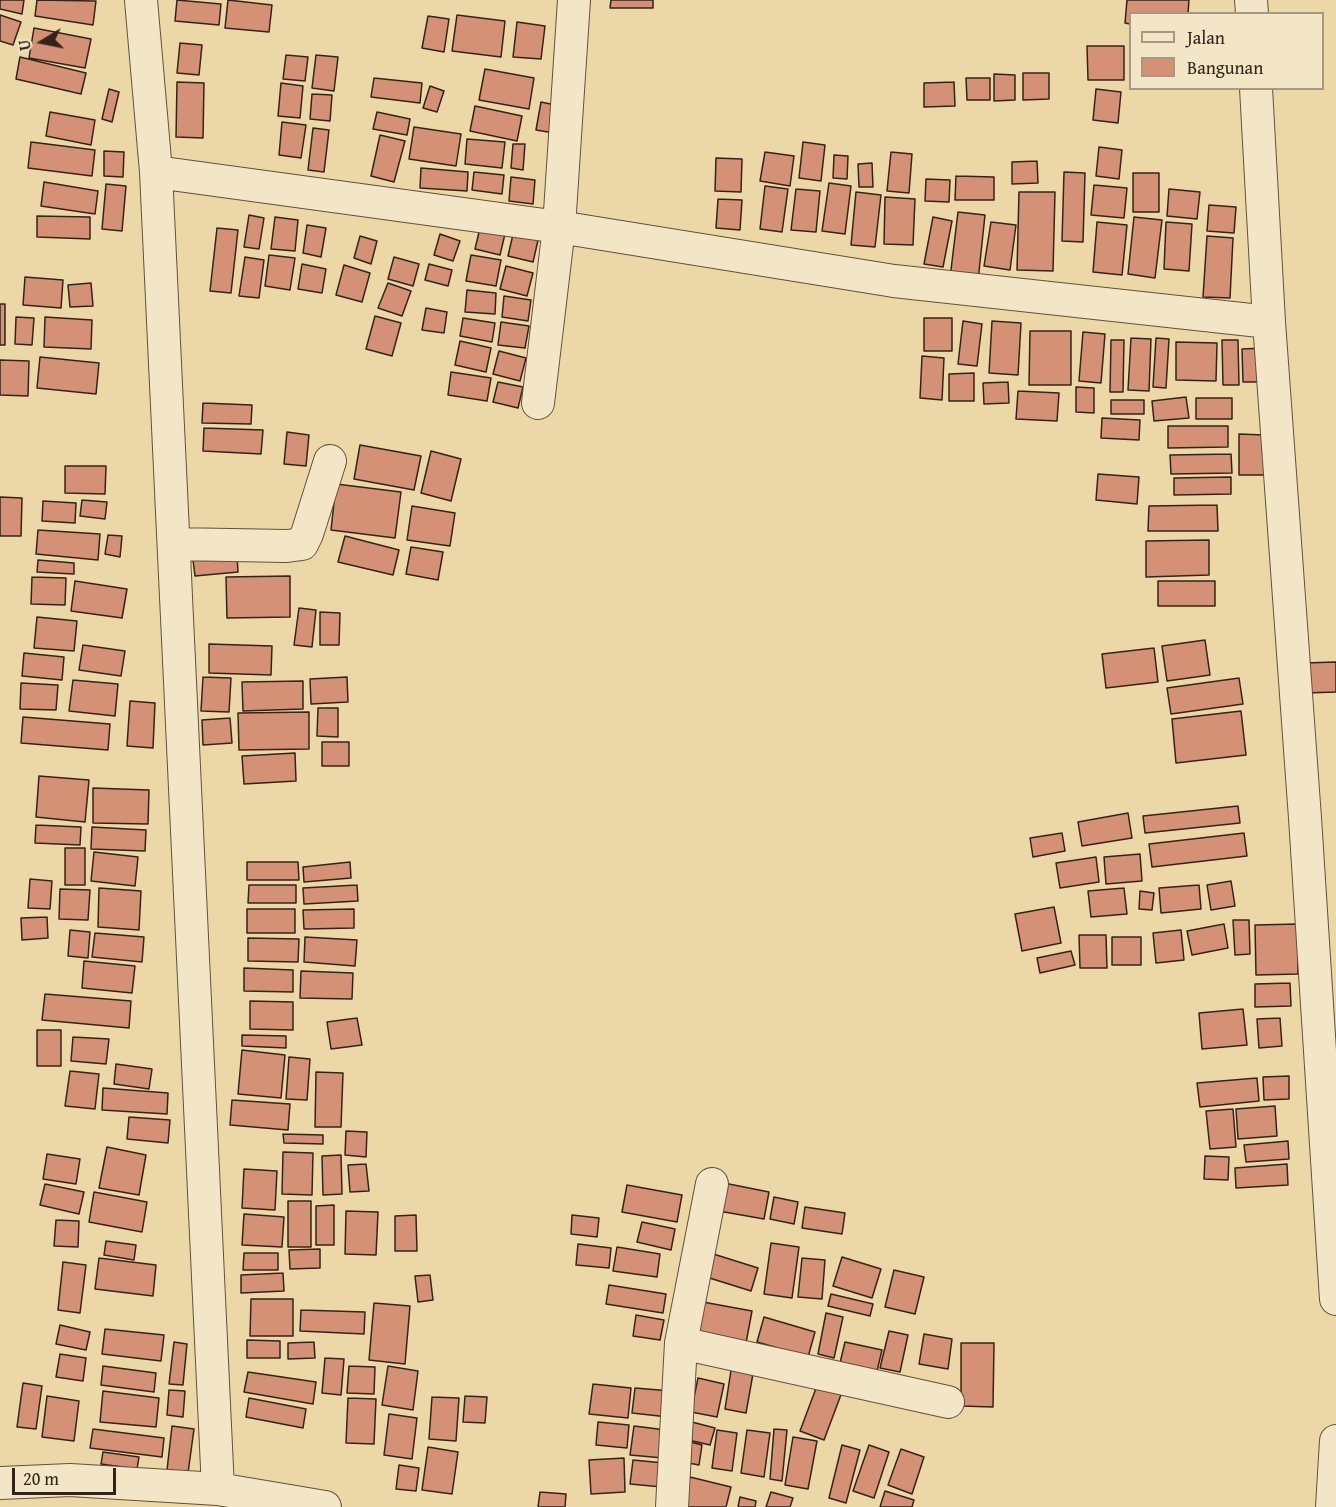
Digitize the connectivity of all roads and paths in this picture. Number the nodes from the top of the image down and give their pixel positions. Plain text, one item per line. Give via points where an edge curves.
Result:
1 (141, 0) edge
2 (574, 0) edge
3 (1256, 90) edge
4 (156, 172) junction
5 (559, 227) junction
6 (1269, 322) junction
7 (538, 404) dead end
8 (330, 460) dead end
9 (174, 544) junction
10 (712, 1184) dead end
11 (1336, 1299) edge
12 (681, 1343) junction
13 (948, 1402) dead end
14 (1336, 1441) edge
15 (0, 1483) edge
16 (218, 1489) junction
17 (326, 1507) edge
18 (672, 1507) edge
19 (1332, 1507) edge

1 - 4 street
2 - 5 street
3 - 6 street
4 - 5 street
4 - 9 street
5 - 6 street via 894,281
5 - 7 street
6 - 11 street
8 - 9 street via 302,544
9 - 16 street
10 - 12 street
12 - 13 street
12 - 18 street
14 - 19 street
15 - 16 street via 70,1480
16 - 17 street

